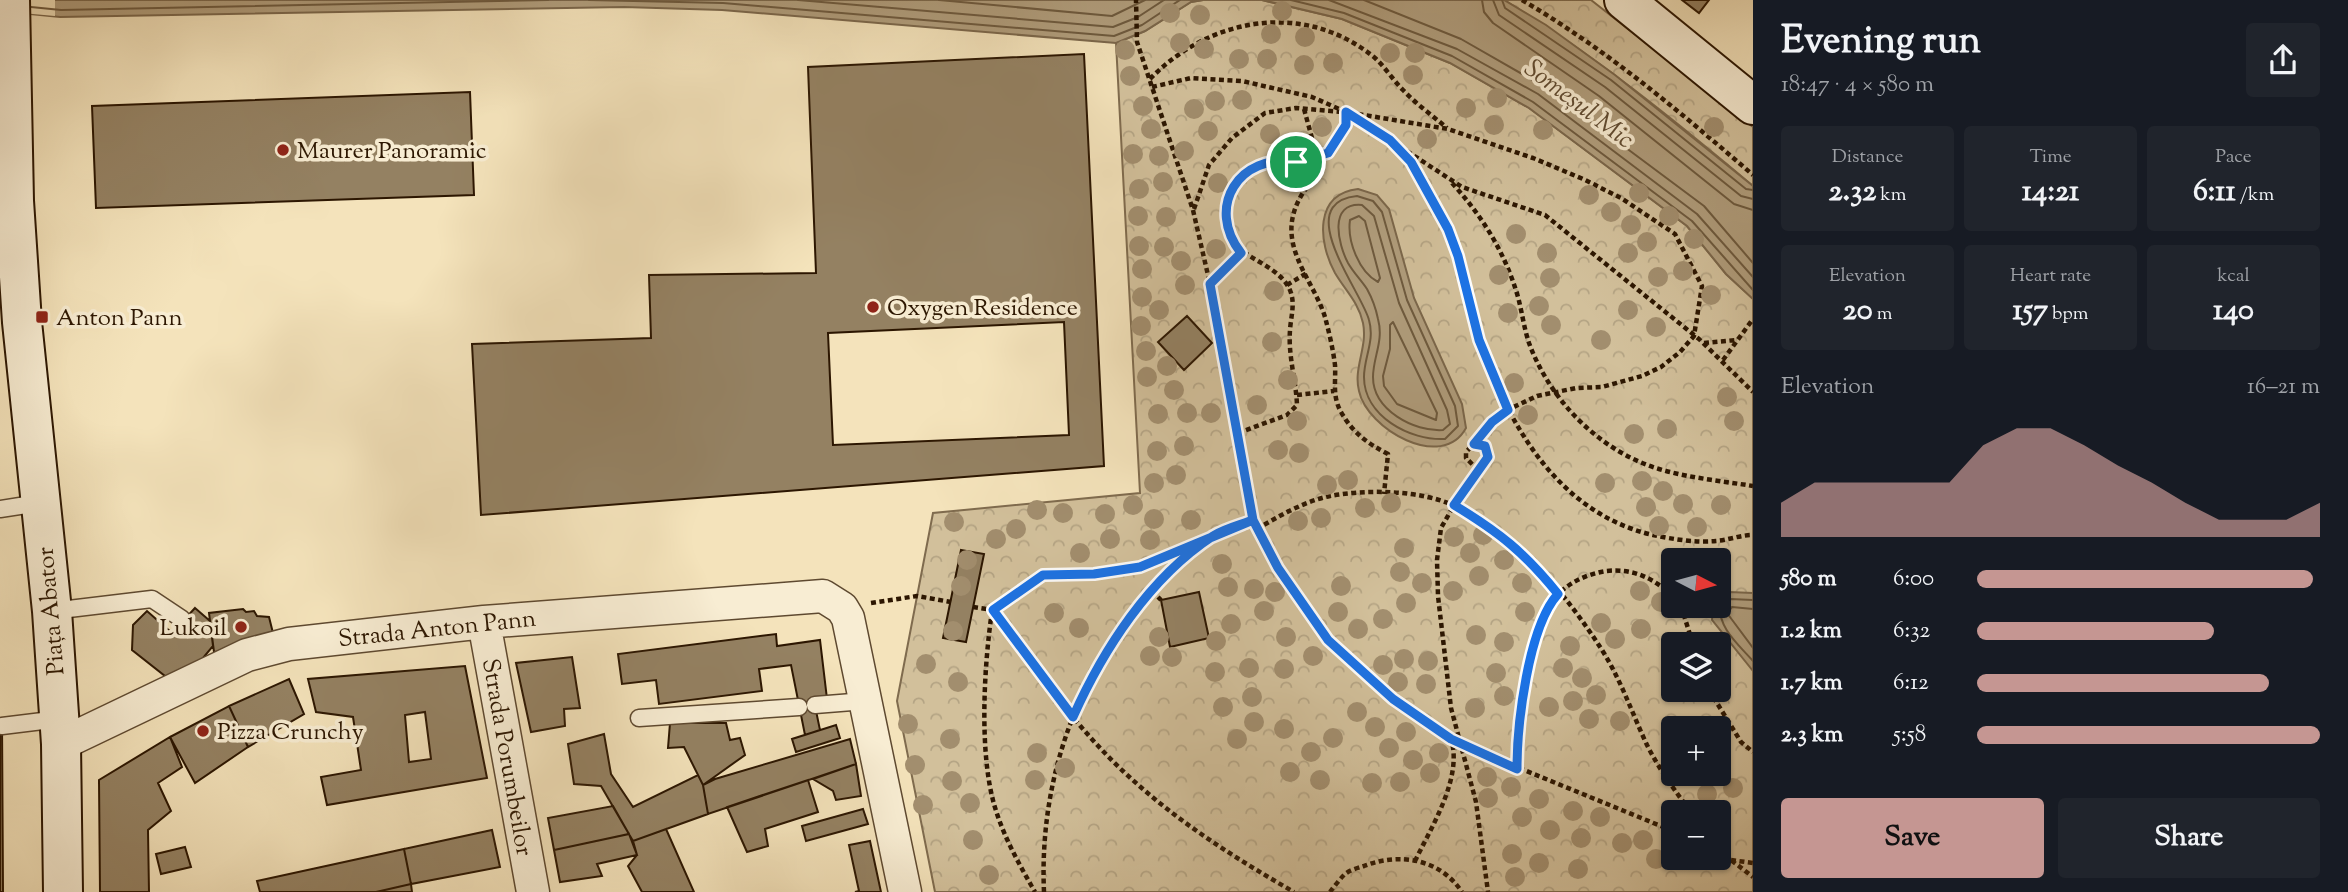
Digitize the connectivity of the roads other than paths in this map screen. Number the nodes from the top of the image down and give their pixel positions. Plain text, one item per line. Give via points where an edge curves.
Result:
1 (1624, 0) edge
2 (10, 6) edge
3 (1753, 105) edge
4 (39, 503) junction
5 (0, 509) edge
6 (52, 611) junction
7 (182, 620) dead end
8 (484, 622) junction
9 (865, 701) junction
10 (639, 718) dead end
11 (2, 726) dead end
12 (60, 731) junction
13 (63, 892) edge
14 (533, 892) edge
15 (905, 892) edge

1 - 3 main road
2 - 4 main road, Piața Abator via 14,201
4 - 5 lane
4 - 6 main road, Piața Abator
6 - 7 lane via 152,599
6 - 12 main road, Piața Abator
8 - 9 street, Strada Anton Pann via 812,595 834,600 848,618
8 - 12 street, Strada Anton Pann via 289,644 207,666
8 - 14 street, Strada Porumbeilor
9 - 10 lane
9 - 15 street
11 - 12 lane
12 - 13 main road, Piața Abator

